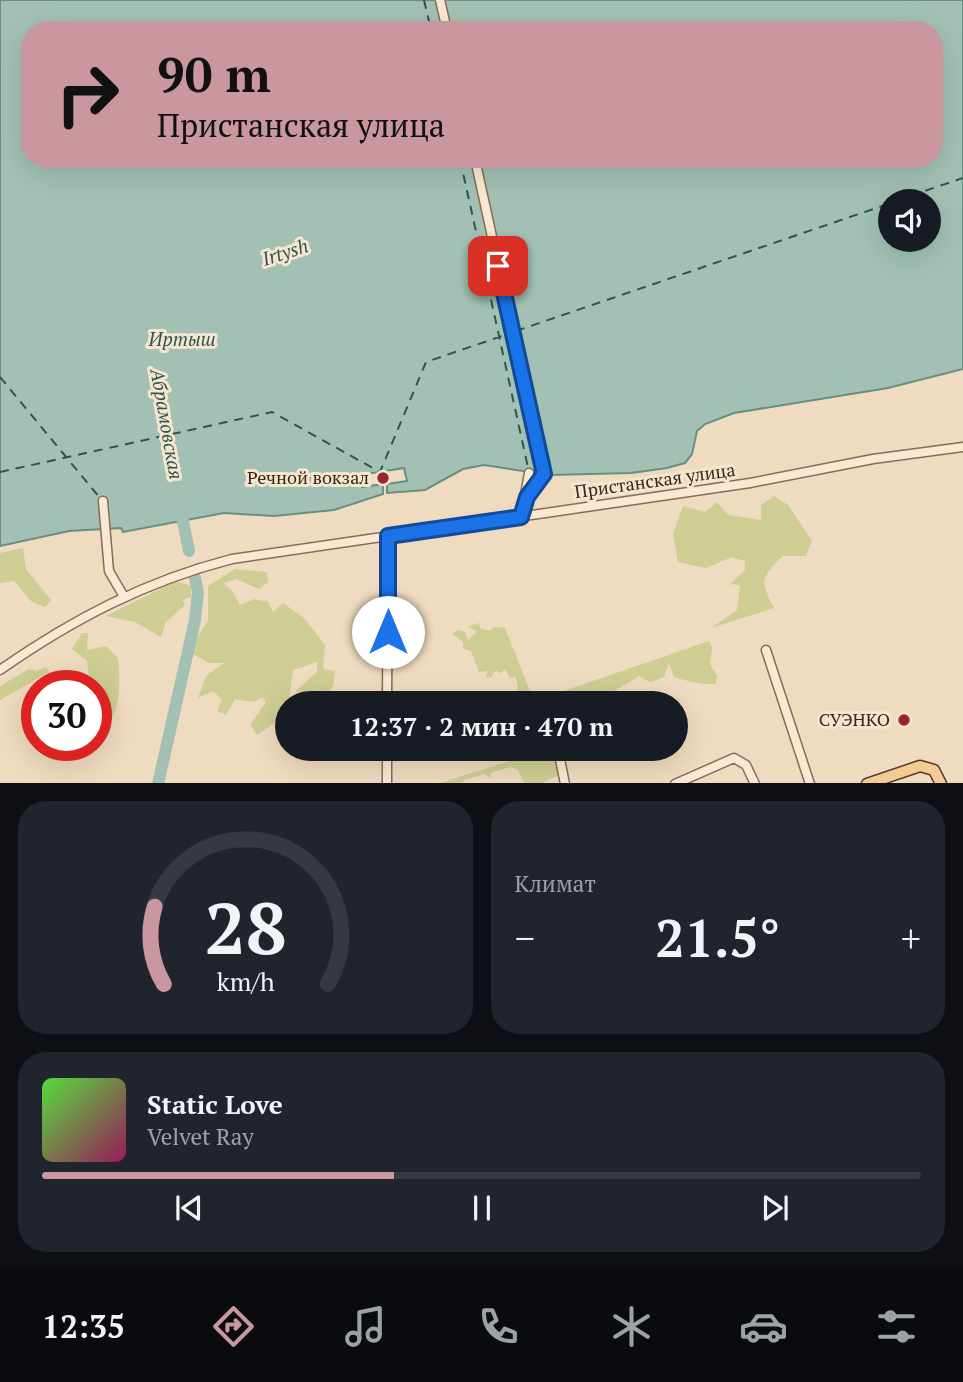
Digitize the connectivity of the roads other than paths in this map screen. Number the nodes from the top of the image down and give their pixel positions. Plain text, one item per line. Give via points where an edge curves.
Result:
1 (440, 0) edge
2 (445, 21) edge
3 (477, 168) edge
4 (963, 447) edge
5 (529, 472) dead end
6 (527, 497) junction
7 (103, 501) dead end
8 (521, 517) junction
9 (388, 536) junction
10 (123, 595) junction
11 (766, 650) dead end
12 (0, 670) edge
13 (387, 691) edge
14 (387, 761) edge
15 (560, 761) edge
16 (387, 783) edge
17 (565, 783) edge
18 (675, 783) edge
19 (755, 783) edge
20 (810, 783) edge
21 (867, 783) edge
22 (941, 783) edge

1 - 2 street
3 - 6 street via 544,474
4 - 8 street, Пристанская улица
5 - 6 street
6 - 8 street
7 - 10 street via 108,571
8 - 9 street, Пристанская улица
9 - 10 street, Пристанская улица via 232,559
9 - 13 street
10 - 12 street, Пристанская улица
11 - 20 street
14 - 16 street
15 - 17 street
18 - 19 street via 727,759 738,759
21 - 22 main road via 920,766 934,771

